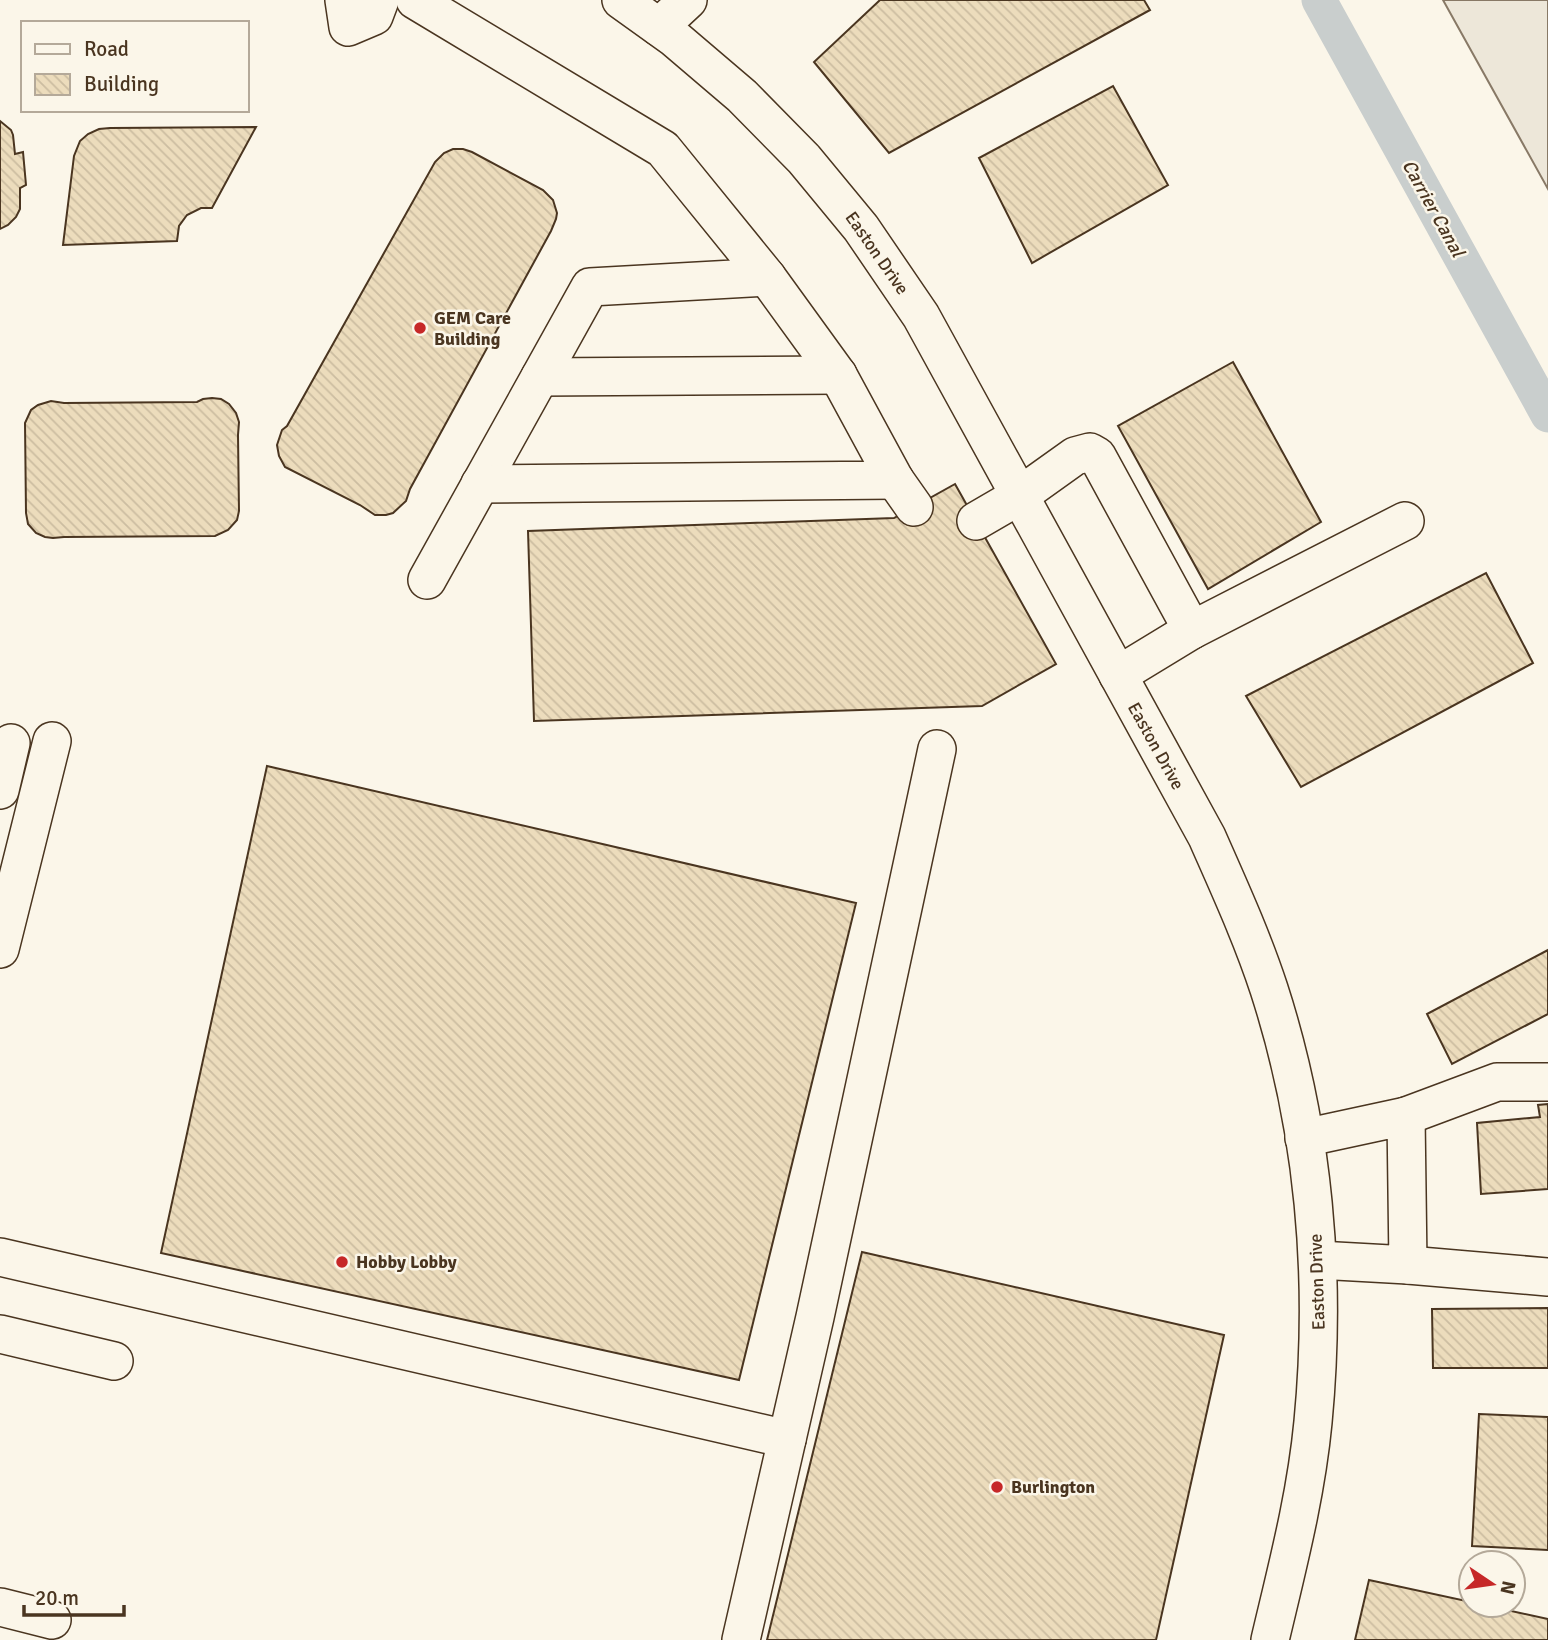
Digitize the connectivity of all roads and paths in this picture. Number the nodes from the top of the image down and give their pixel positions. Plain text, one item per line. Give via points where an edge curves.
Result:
1 (344, 0) edge
2 (380, 0) edge
3 (415, 0) edge
4 (621, 0) edge
5 (688, 0) edge
6 (659, 27) junction
7 (767, 277) junction
8 (838, 375) junction
9 (540, 377) junction
10 (480, 485) junction
11 (1019, 496) junction
12 (976, 521) dead end
13 (1405, 521) dead end
14 (428, 580) dead end
15 (1192, 630) junction
16 (1118, 675) junction
17 (52, 741) dead end
18 (11, 743) dead end
19 (937, 749) dead end
20 (0, 790) edge
21 (0, 949) edge
22 (1548, 1082) edge
23 (1406, 1115) junction
24 (1304, 1138) junction
25 (0, 1256) edge
26 (1318, 1260) junction
27 (1408, 1265) junction
28 (1548, 1278) edge
29 (0, 1334) edge
30 (114, 1361) dead end
31 (787, 1439) junction
32 (0, 1607) edge
33 (52, 1620) dead end
34 (741, 1640) edge
35 (1270, 1640) edge

1 - 2 street via 348,27 374,16
3 - 7 street via 663,149
4 - 6 street, Easton Drive
5 - 6 street
6 - 11 street, Easton Drive via 742,96 804,159 861,228 921,316
7 - 8 street
7 - 9 street via 590,287
8 - 9 street
8 - 10 street via 904,494
9 - 10 street
10 - 14 street
11 - 12 street
11 - 15 street via 1075,456 1090,452 1097,456
11 - 16 street, Easton Drive
13 - 15 street
15 - 16 street
16 - 24 street, Easton Drive via 1207,837 1245,921 1294,1079
17 - 21 street
18 - 20 street
19 - 31 street
22 - 23 street via 1497,1082
23 - 24 street
23 - 27 street
24 - 26 street, Easton Drive
25 - 31 street
26 - 27 street
26 - 35 street, Easton Drive via 1319,1352 1313,1425 1299,1516
27 - 28 street
29 - 30 street
31 - 34 street
32 - 33 street

